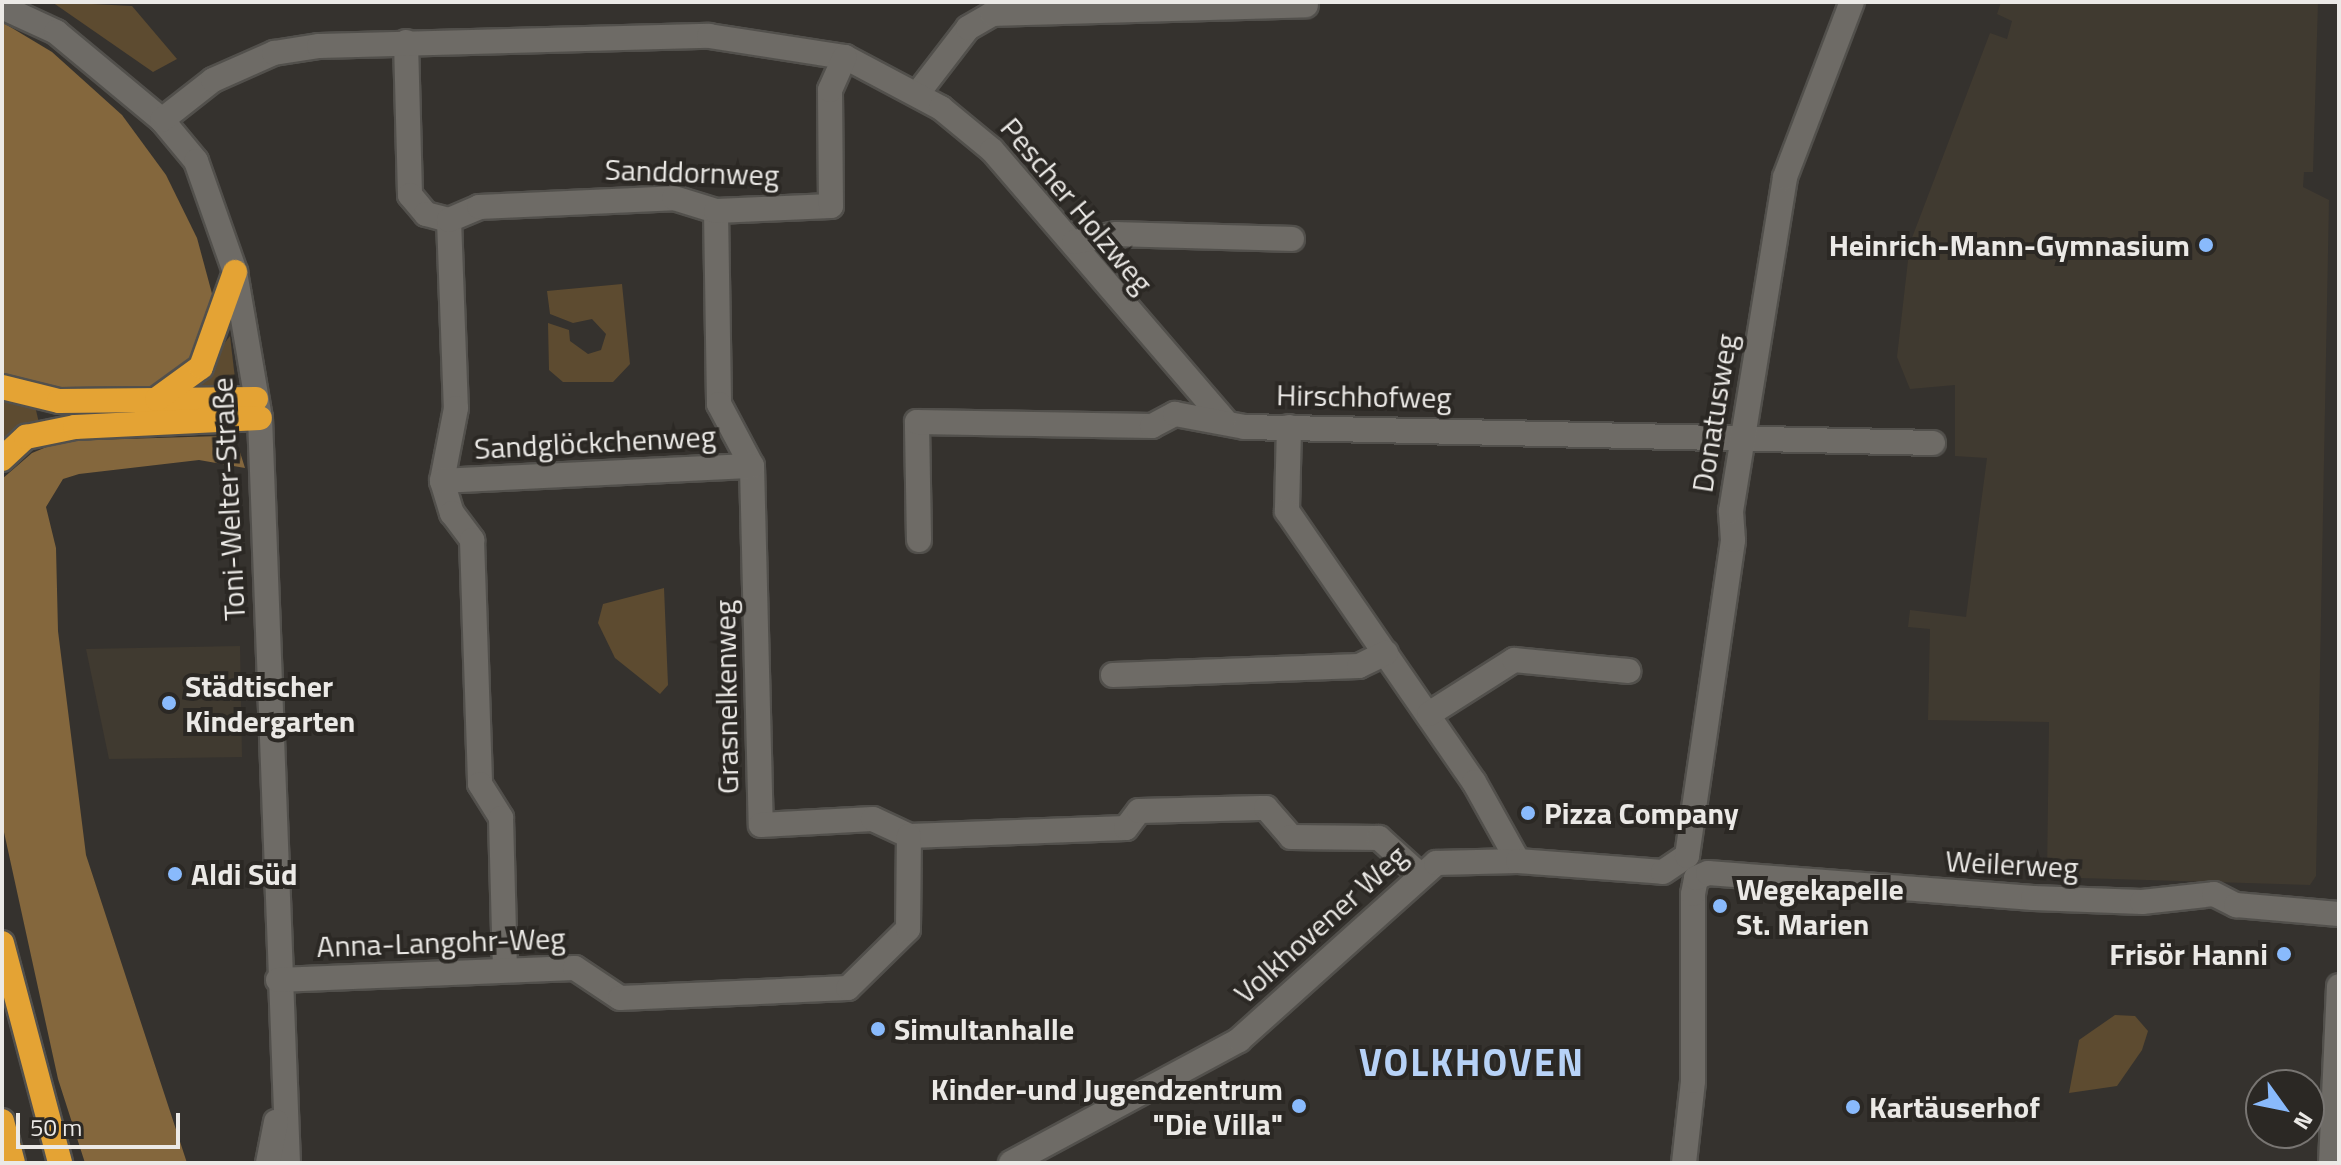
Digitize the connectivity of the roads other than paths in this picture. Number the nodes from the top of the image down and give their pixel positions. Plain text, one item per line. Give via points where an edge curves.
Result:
1 (1852, 2) edge
2 (1306, 5) dead end
3 (2, 7) edge
4 (406, 42) junction
5 (845, 57) junction
6 (918, 93) junction
7 (162, 120) junction
8 (716, 211) junction
9 (449, 220) junction
10 (1292, 239) dead end
11 (1074, 242) junction
12 (235, 272) junction
13 (2, 387) edge
14 (157, 399) junction
15 (258, 408) junction
16 (1224, 420) junction
17 (1289, 427) junction
18 (1743, 433) junction
19 (1933, 443) dead end
20 (2, 459) edge
21 (752, 466) junction
22 (442, 481) junction
23 (919, 540) dead end
24 (1386, 653) junction
25 (1628, 671) dead end
26 (1113, 675) dead end
27 (1429, 714) junction
28 (909, 836) junction
29 (1691, 846) joint
30 (1518, 861) junction
31 (1420, 875) junction
32 (2339, 914) edge
33 (2, 943) edge
34 (505, 970) junction
35 (278, 980) junction
36 (2339, 986) edge
37 (282, 1092) junction
38 (2, 1121) edge
39 (13, 1163) edge
40 (60, 1163) edge
41 (268, 1163) edge
42 (288, 1163) edge
43 (1011, 1163) edge
44 (1684, 1163) edge
45 (2331, 1163) edge

1 - 18 street, Donatusweg via 1785,177
2 - 6 street via 992,14 968,28
3 - 7 street, Toni-Welter-Straße via 56,32
4 - 5 street, Pescher Holzweg via 709,36
4 - 7 street, Pescher Holzweg via 274,53 213,80
4 - 9 street via 410,195 426,214
5 - 6 street, Pescher Holzweg
5 - 8 street, Sanddornweg via 830,90 831,206
6 - 11 street, Pescher Holzweg via 992,150
7 - 12 street, Toni-Welter-Straße via 196,161
8 - 9 street, Sanddornweg via 674,198 479,207
8 - 21 street, Grasnelkenweg via 719,404
9 - 22 street, Sandglöckchenweg via 456,408
10 - 11 street via 1116,234
11 - 16 street, Pescher Holzweg via 1098,281
12 - 14 highway via 201,367
12 - 15 street, Toni-Welter-Straße
13 - 14 highway via 59,401
14 - 15 highway
15 - 20 highway via 75,427 26,437
15 - 35 street, Toni-Welter-Straße
16 - 17 street, Hirschhofweg
16 - 23 street, Hirschhofweg via 1175,414 1152,426 917,422
17 - 18 street, Hirschhofweg
17 - 24 street via 1287,511
18 - 19 street, Hirschhofweg
18 - 29 street, Donatusweg
21 - 22 street, Sandglöckchenweg
21 - 28 street, Grasnelkenweg via 761,825 873,819
22 - 34 street, Sandglöckchenweg via 452,513 472,540 480,784 501,818
24 - 26 street via 1359,666
24 - 27 street
25 - 27 street via 1514,660
27 - 30 street
28 - 31 street, Grasnelkenweg via 1126,828 1139,811 1266,808 1291,837 1379,838
28 - 34 street, Anna-Langohr-Weg via 908,929 848,988 620,998 575,968
29 - 30 street, Volkhovener Weg via 1682,862 1663,872
30 - 31 street, Volkhovener Weg via 1453,860
31 - 43 street, Volkhovener Weg via 1239,1040
32 - 44 street, Weilerweg via 2236,905 2214,894 2142,902 2033,898 1708,873 1696,878 1693,894 1693,1081
33 - 40 highway
34 - 35 street, Anna-Langohr-Weg
35 - 37 street, Toni-Welter-Straße
36 - 45 street
37 - 41 street, Toni-Welter-Straße
37 - 42 street, Toni-Welter-Straße
38 - 39 highway

